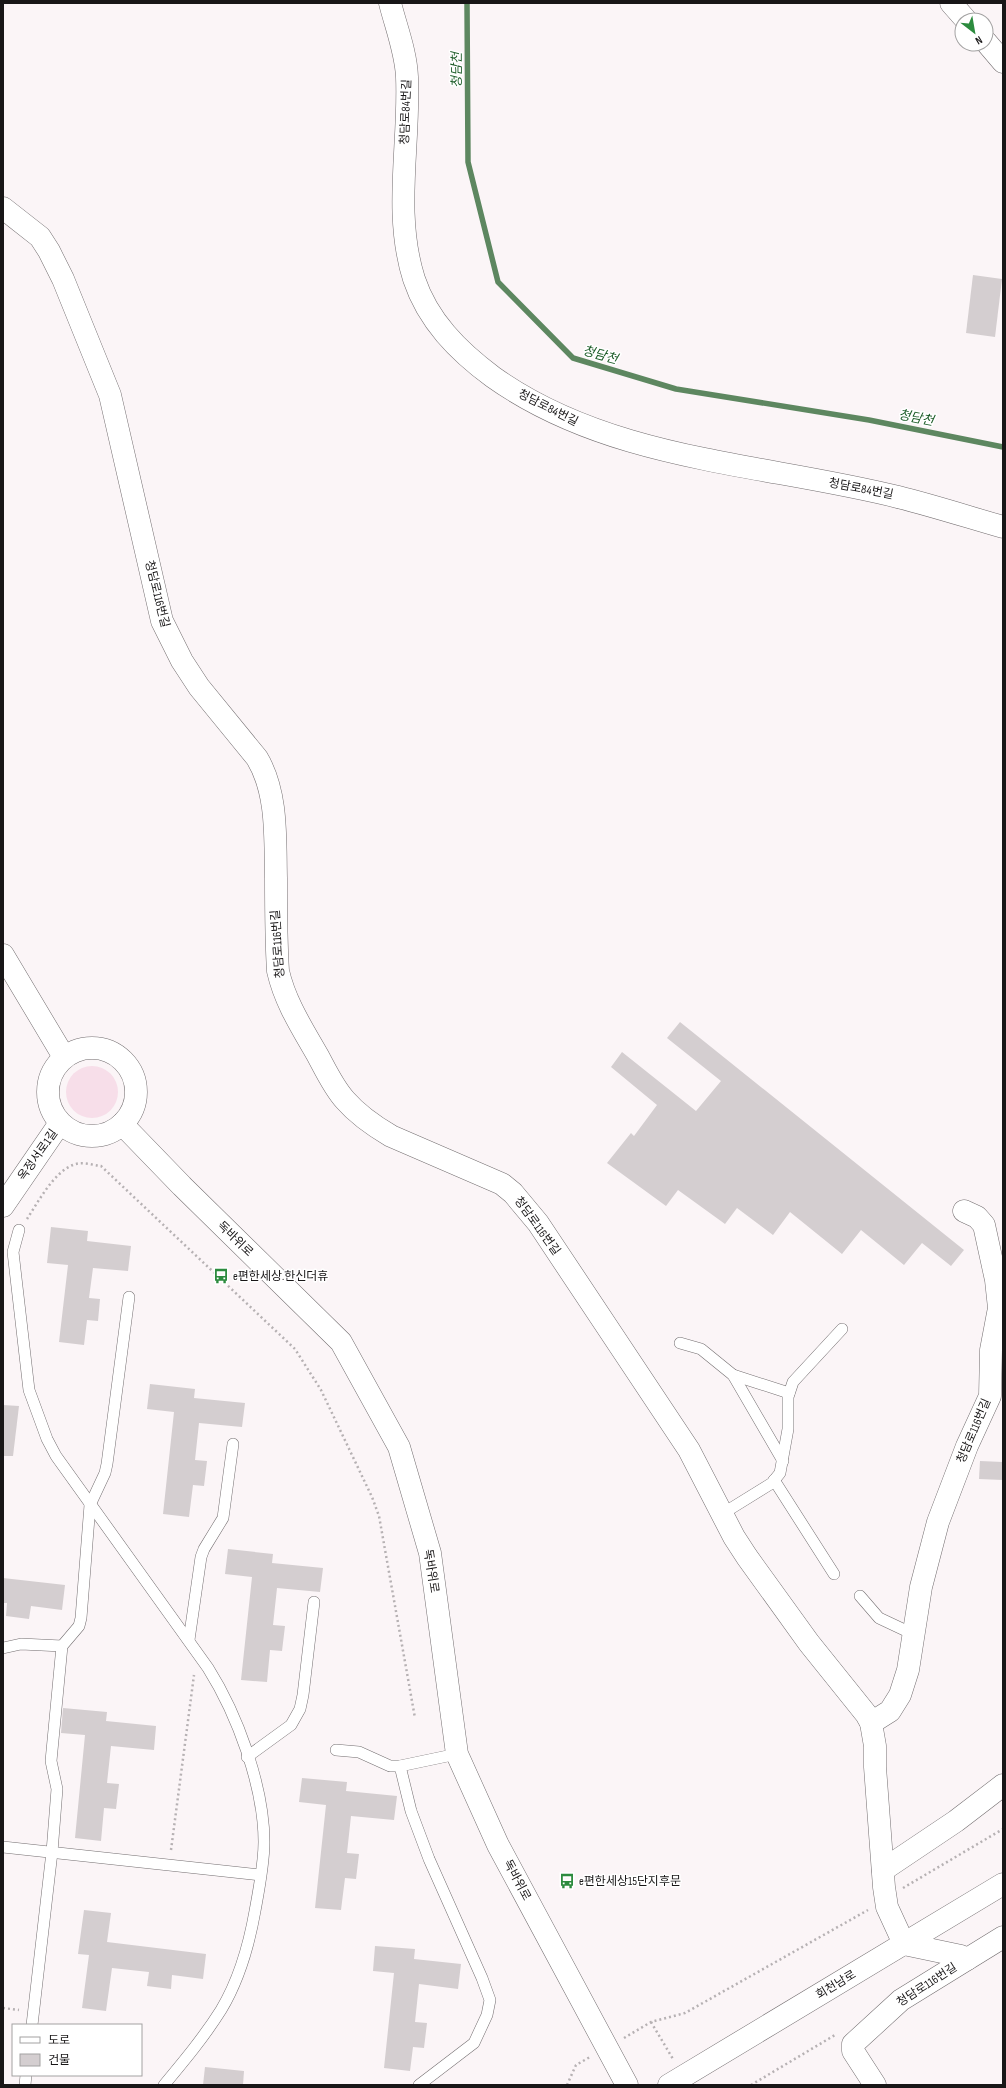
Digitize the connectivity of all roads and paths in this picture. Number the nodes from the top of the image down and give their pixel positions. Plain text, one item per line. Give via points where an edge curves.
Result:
1 (390, 3) edge
2 (951, 3) edge
3 (959, 12) edge
4 (994, 51) edge
5 (1003, 62) edge
6 (3, 208) edge
7 (1003, 527) edge
8 (3, 955) edge
9 (64, 1057) junction
10 (60, 1123) junction
11 (122, 1124) junction
12 (3, 1206) edge
13 (964, 1211) dead end
14 (18, 1230) joint
15 (129, 1297) dead end
16 (842, 1329) dead end
17 (680, 1343) dead end
18 (733, 1375) junction
19 (789, 1393) junction
20 (233, 1444) dead end
21 (783, 1461) junction
22 (774, 1480) junction
23 (90, 1505) junction
24 (722, 1514) junction
25 (834, 1574) dead end
26 (860, 1596) dead end
27 (314, 1602) dead end
28 (913, 1634) junction
29 (188, 1640) junction
30 (62, 1646) junction
31 (3, 1648) edge
32 (197, 1653) junction
33 (415, 1718) dead end
34 (871, 1723) junction
35 (336, 1750) dead end
36 (457, 1754) junction
37 (247, 1757) junction
38 (400, 1766) junction
39 (1003, 1785) edge
40 (1003, 1829) edge
41 (3, 1847) edge
42 (52, 1852) junction
43 (169, 1865) junction
44 (883, 1870) junction
45 (260, 1875) junction
46 (1003, 1884) edge
47 (886, 1899) junction
48 (1003, 1937) edge
49 (904, 1944) junction
50 (967, 1959) junction
51 (32, 2024) edge
52 (576, 2065) dead end
53 (676, 2080) edge
54 (164, 2085) edge
55 (419, 2085) edge
56 (568, 2085) edge
57 (627, 2085) edge
58 (875, 2085) edge

1 - 7 street, 청담로84번길 via 407,73 402,207 406,248 415,281 429,311 439,328 472,362 541,407 579,425 640,445 898,497
2 - 3 street
4 - 5 street
6 - 24 street, 청담로116번길 via 40,238 57,267 110,395 162,621 182,661 199,687 257,758 263,769 271,799 275,841 278,970 292,1010 327,1073 344,1099 357,1112 391,1136 502,1184 525,1206 688,1450
8 - 9 street
9 - 10 street via 54,1068 48,1082 47,1097 51,1111
9 - 11 street via 77,1049 92,1047 114,1054 130,1069 135,1083 136,1098 131,1112
10 - 11 street via 84,1136 104,1134
10 - 12 street, 옥정서로1길
11 - 36 street, 독바위로 via 342,1342 399,1447 430,1553
13 - 28 street, 청담로116번길 via 977,1217 984,1225 996,1280 999,1308 991,1350 992,1382 986,1408 967,1446 938,1522 924,1572
14 - 23 lane via 13,1252 29,1390 56,1456
14 - 33 path via 55,1178 73,1165 84,1163 101,1166 295,1349 321,1390 372,1496 379,1516
15 - 23 lane via 107,1464
16 - 19 lane via 793,1382
17 - 18 lane via 701,1349
18 - 19 lane
18 - 21 lane
19 - 21 lane
20 - 29 lane via 223,1518 201,1557
21 - 22 lane via 780,1473
22 - 24 lane
22 - 25 lane
23 - 29 lane
23 - 30 lane via 81,1618 78,1626
24 - 34 street, 청담로116번길 via 747,1557
26 - 28 lane via 879,1618
27 - 37 lane via 300,1709 291,1725
28 - 34 street, 청담로116번길 via 908,1670 900,1695 890,1711
29 - 32 lane
30 - 31 lane via 20,1644
30 - 42 lane via 51,1760 57,1789
32 - 37 lane via 224,1694
32 - 43 path
34 - 44 street, 청담로116번길 via 875,1746
35 - 38 lane via 359,1752 390,1766
36 - 38 lane
36 - 57 street, 독바위로 via 498,1845
37 - 45 lane via 262,1808 264,1842
38 - 55 lane via 411,1811 428,1859 490,2000 487,2015 474,2043
39 - 44 street
40 - 47 path
41 - 42 lane
42 - 43 lane
42 - 51 lane
43 - 45 lane
44 - 47 street, 청담로116번길
45 - 54 lane via 250,1939 237,1977 209,2028
46 - 49 street, 회천남로
47 - 49 street, 청담로116번길 via 893,1922
47 - 53 path via 685,2013 651,2022
48 - 50 street, 청담로116번길
49 - 50 street, 청담로116번길
49 - 53 street, 회천남로
50 - 58 street, 청담로116번길 via 901,2000 853,2044 853,2051
52 - 56 path

